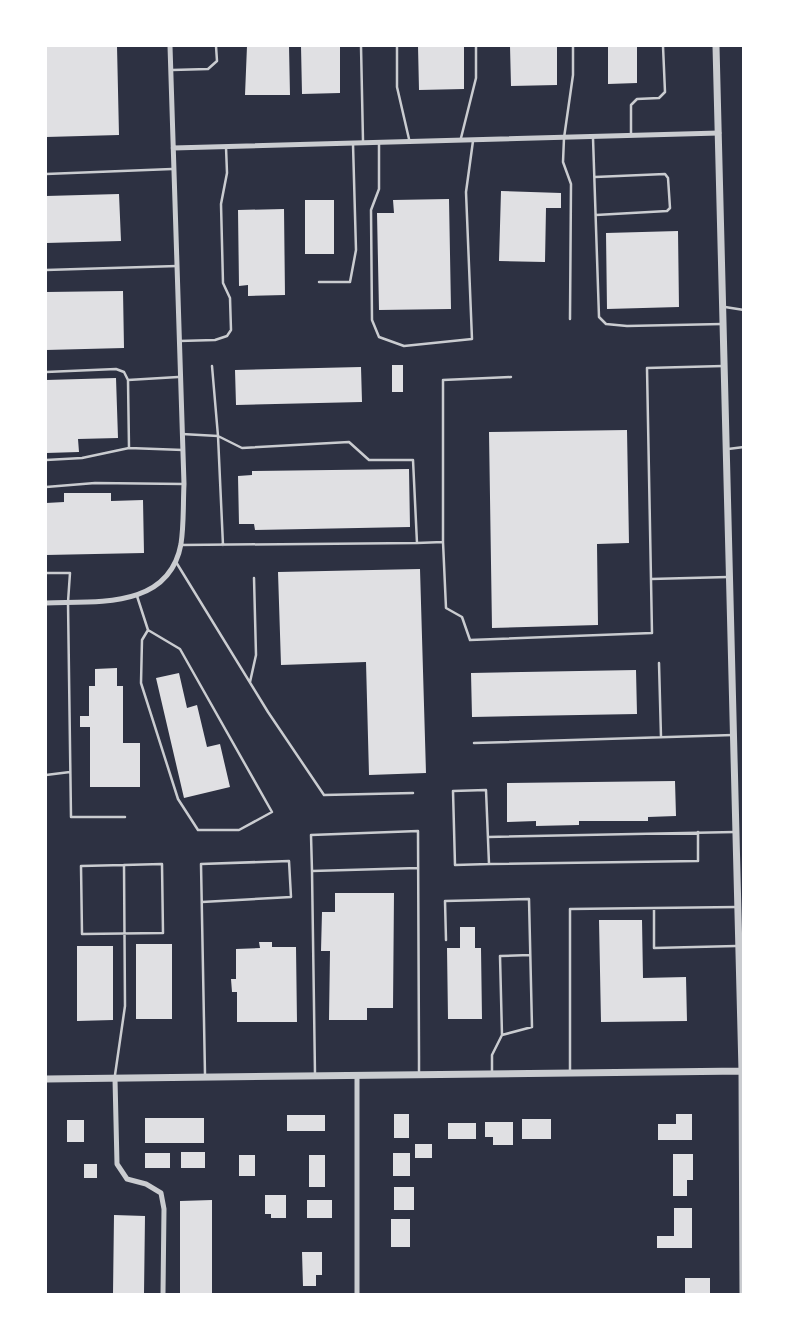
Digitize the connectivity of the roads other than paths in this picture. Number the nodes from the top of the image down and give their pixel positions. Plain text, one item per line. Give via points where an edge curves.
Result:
1 (170, 46) edge
2 (216, 46) edge
3 (361, 46) edge
4 (397, 46) edge
5 (476, 46) edge
6 (573, 46) edge
7 (663, 46) edge
8 (716, 46) edge
9 (171, 70) junction
10 (719, 133) junction
11 (631, 136) junction
12 (593, 137) junction
13 (564, 138) junction
14 (461, 141) junction
15 (473, 141) junction
16 (409, 143) junction
17 (353, 144) junction
18 (363, 144) junction
19 (379, 144) junction
20 (226, 147) junction
21 (173, 148) junction
22 (174, 169) junction
23 (46, 174) edge
24 (595, 177) junction
25 (596, 215) junction
26 (177, 266) junction
27 (46, 270) edge
28 (319, 282) dead end
29 (722, 306) junction
30 (744, 310) edge
31 (569, 319) dead end
32 (722, 324) junction
33 (179, 341) junction
34 (212, 366) dead end
35 (723, 366) junction
36 (46, 372) edge
37 (180, 377) junction
38 (511, 377) dead end
39 (128, 380) junction
40 (182, 434) junction
41 (218, 436) junction
42 (744, 447) edge
43 (129, 448) junction
44 (725, 449) junction
45 (183, 450) junction
46 (46, 460) edge
47 (184, 484) junction
48 (46, 487) edge
49 (443, 542) junction
50 (416, 544) junction
51 (181, 545) junction
52 (222, 545) junction
53 (176, 562) junction
54 (46, 573) edge
55 (729, 577) junction
56 (254, 578) dead end
57 (650, 579) junction
58 (137, 596) junction
59 (68, 602) junction
60 (46, 603) edge
61 (148, 630) junction
62 (659, 663) dead end
63 (250, 682) junction
64 (733, 734) junction
65 (661, 737) junction
66 (474, 743) dead end
67 (70, 772) junction
68 (46, 775) edge
69 (413, 793) dead end
70 (125, 817) dead end
71 (698, 832) junction
72 (736, 832) junction
73 (488, 837) junction
74 (740, 844) edge
75 (489, 864) junction
76 (124, 865) junction
77 (418, 868) junction
78 (312, 871) junction
79 (202, 902) junction
80 (737, 907) junction
81 (654, 908) junction
82 (125, 933) junction
83 (446, 940) dead end
84 (739, 946) junction
85 (530, 955) junction
86 (502, 1035) junction
87 (743, 1071) edge
88 (570, 1073) junction
89 (492, 1074) junction
90 (419, 1075) junction
91 (357, 1076) junction
92 (315, 1077) junction
93 (204, 1078) junction
94 (46, 1079) edge
95 (115, 1079) junction
96 (163, 1294) edge
97 (357, 1294) edge
98 (743, 1294) edge

1 - 9 street
2 - 9 lane via 216,61 208,69
3 - 18 lane
4 - 16 lane via 397,87
5 - 14 lane via 476,78
6 - 13 lane
7 - 11 lane via 665,92 631,105
8 - 10 street
9 - 21 street
10 - 11 street
10 - 29 street
11 - 12 street
12 - 13 street
12 - 24 lane
13 - 15 street
13 - 31 lane via 563,162 571,184
14 - 15 street
14 - 16 street
15 - 19 lane via 466,192 472,340 404,346 379,337 372,320 371,210 379,189
16 - 19 street
17 - 18 street
17 - 20 street
17 - 28 lane via 356,250 350,282
18 - 19 street
20 - 21 street
20 - 33 lane via 223,283 230,298 230,330 215,340
21 - 22 street
22 - 23 lane
22 - 26 street
24 - 25 lane
24 - 25 lane via 665,174 670,208
25 - 32 lane via 600,317 606,324
26 - 27 lane
26 - 33 street
29 - 30 lane
29 - 32 street
32 - 35 street
33 - 37 street
34 - 41 lane
35 - 44 street
35 - 57 lane via 647,368
36 - 39 lane via 116,369
37 - 39 lane
37 - 40 street
38 - 49 lane via 443,380
39 - 43 lane
40 - 41 lane
40 - 45 street
41 - 50 lane via 242,449 349,442 369,460 413,460
41 - 52 lane
42 - 44 lane
43 - 45 lane
43 - 46 lane
44 - 55 street
45 - 47 street
47 - 48 lane
47 - 51 street
49 - 50 lane
49 - 57 lane via 446,608 462,617 470,640 652,633
50 - 52 lane
51 - 52 lane
51 - 53 street
53 - 58 street
53 - 63 lane
54 - 59 lane via 70,573
55 - 57 lane
55 - 64 street
56 - 63 lane via 256,655
58 - 59 street
58 - 61 lane
59 - 60 street
59 - 67 lane
61 - 61 lane via 180,649 272,812 239,830 198,830 178,799 141,683 142,640
62 - 65 lane
63 - 69 lane via 324,795
64 - 65 lane
64 - 72 street
65 - 66 lane
67 - 68 lane
67 - 70 lane via 71,817
71 - 72 lane
71 - 73 lane
71 - 75 lane via 698,862
72 - 74 street
73 - 75 lane
73 - 75 lane via 486,790 453,791 455,865
74 - 80 street
76 - 82 lane
76 - 82 lane via 162,864 163,933
76 - 82 lane via 81,866 82,933
77 - 78 lane
77 - 78 lane via 418,831 311,835
77 - 90 lane
78 - 92 lane
79 - 79 lane via 201,864 289,862 291,897
79 - 93 lane
80 - 81 lane
80 - 84 street
81 - 84 lane via 654,948
81 - 88 lane via 570,909
82 - 95 lane via 125,1006
83 - 85 lane via 445,901 529,899
84 - 87 street
85 - 86 lane via 532,1027
85 - 86 lane via 500,956
86 - 89 lane via 492,1055
87 - 88 street
87 - 98 street
88 - 89 street
89 - 90 street
90 - 91 street
91 - 92 street
91 - 97 street
92 - 93 street
93 - 95 street
94 - 95 street
95 - 96 street via 117,1164 127,1178 161,1193

